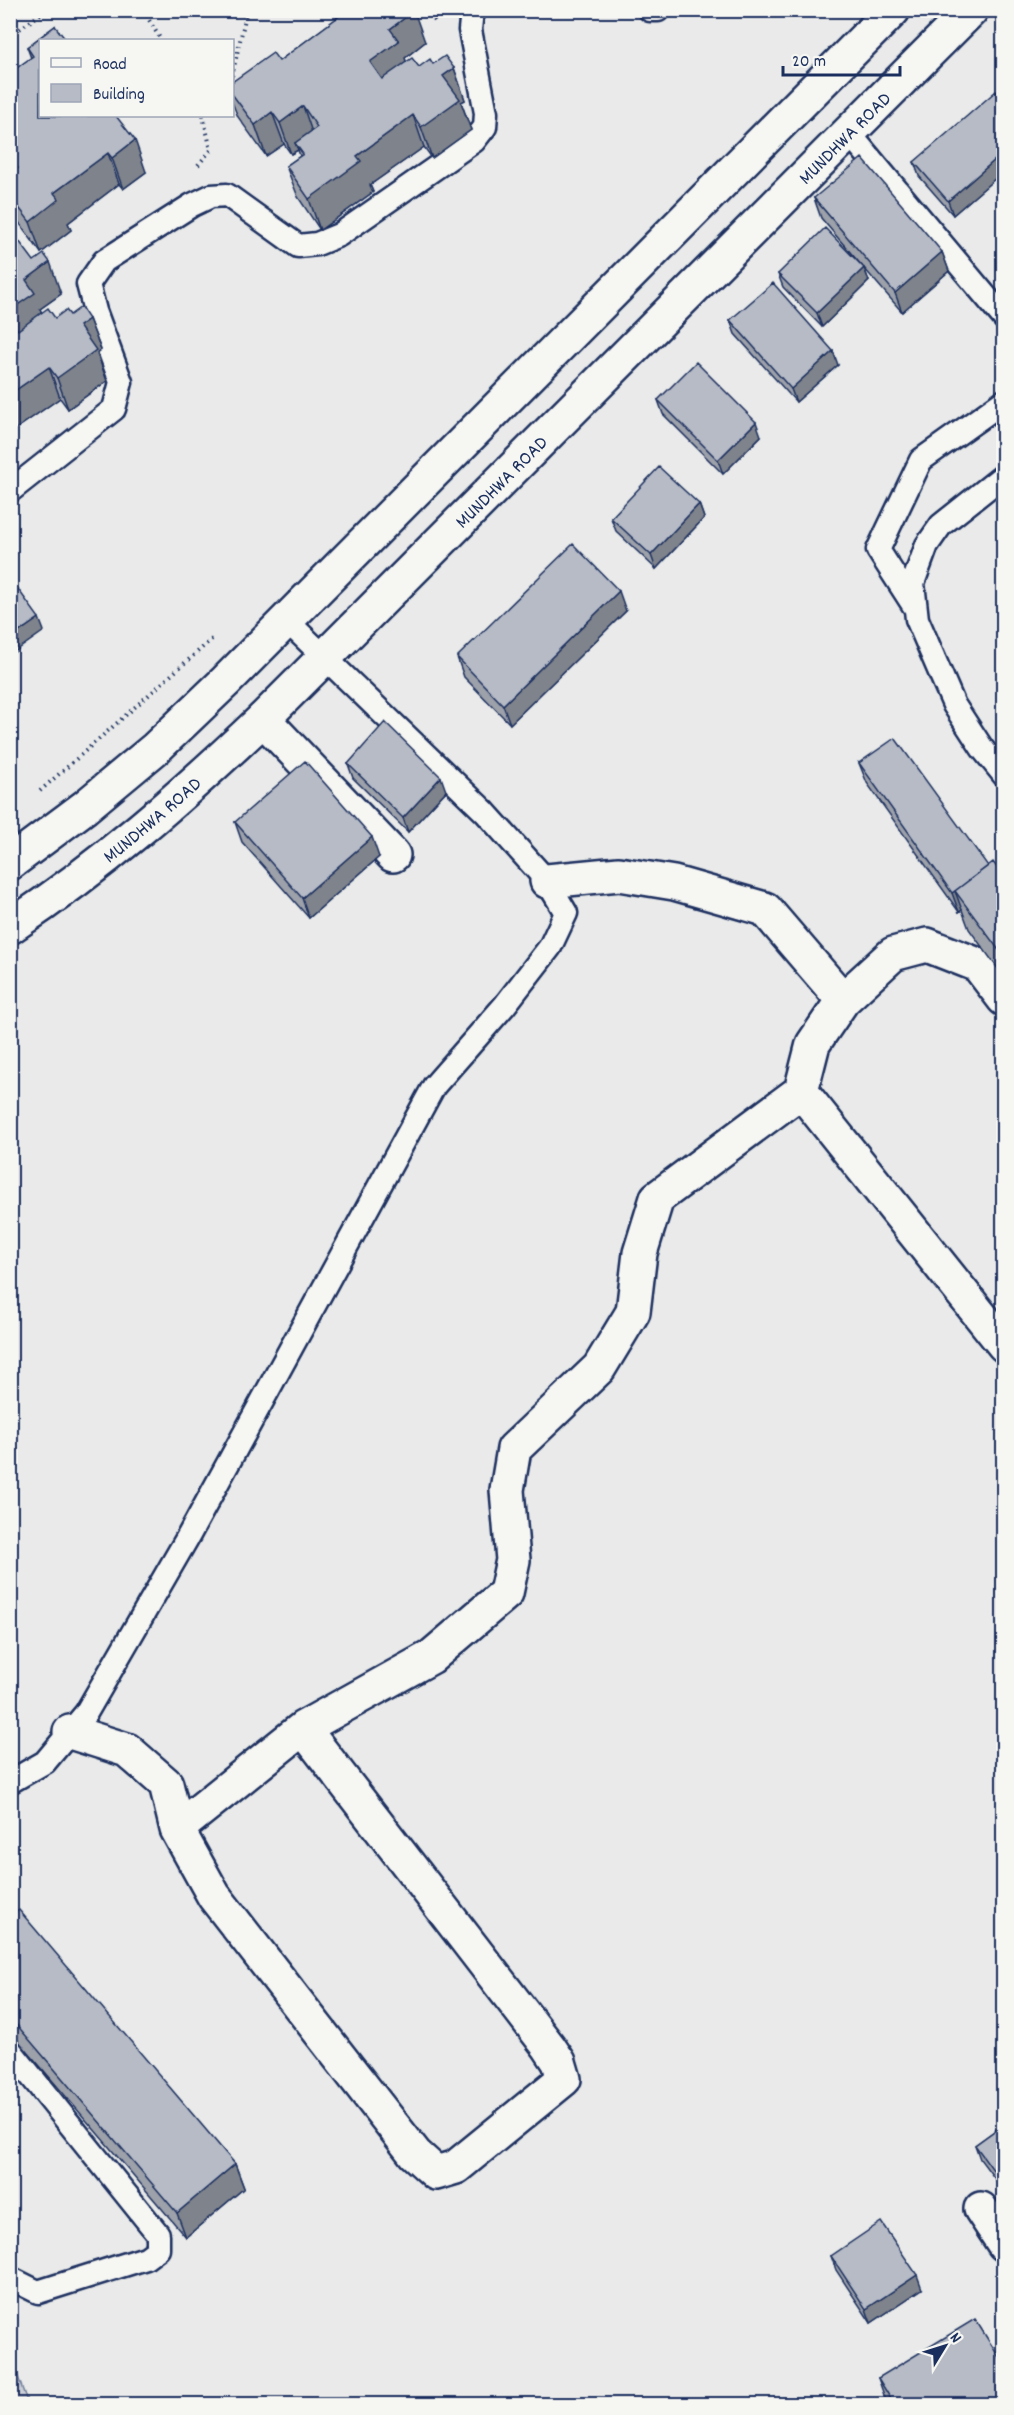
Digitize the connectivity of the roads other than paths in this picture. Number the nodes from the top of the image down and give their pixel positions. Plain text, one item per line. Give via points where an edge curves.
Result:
1 (472, 10) edge
2 (650, 10) edge
3 (658, 10) edge
4 (893, 10) edge
5 (971, 10) edge
6 (849, 133) junction
7 (1004, 318) edge
8 (1004, 401) edge
9 (1004, 475) edge
10 (10, 491) edge
11 (916, 609) junction
12 (286, 620) junction
13 (324, 657) junction
14 (263, 719) junction
15 (1004, 775) edge
16 (393, 855) dead end
17 (10, 863) edge
18 (547, 881) junction
19 (10, 927) edge
20 (1004, 999) edge
21 (843, 1000) junction
22 (801, 1091) junction
23 (1004, 1346) edge
24 (303, 1728) junction
25 (70, 1732) junction
26 (10, 1782) edge
27 (177, 1829) junction
28 (10, 2050) edge
29 (981, 2208) dead end
30 (1004, 2244) edge
31 (10, 2278) edge

1 - 10 lane via 470,30 486,113 484,127 474,141 348,229 318,244 298,246 226,195 211,196 104,261 88,284 121,382 114,410
2 - 3 lane
4 - 12 main road
5 - 6 main road, MUNDHWA ROAD
6 - 7 lane
6 - 13 main road, MUNDHWA ROAD
8 - 11 lane via 921,460 878,550
9 - 11 lane via 941,525 927,545 913,583
11 - 15 lane via 954,705
12 - 13 lane
12 - 17 main road via 156,748 86,807
13 - 14 main road, MUNDHWA ROAD
13 - 18 lane via 485,812
14 - 16 main road
14 - 19 main road, MUNDHWA ROAD via 118,849
18 - 21 main road via 619,874 674,883 765,909
18 - 25 lane via 566,913 550,947 434,1086 189,1535 86,1713
20 - 21 main road via 978,965 927,945 893,954
21 - 22 main road via 813,1044
22 - 23 main road
22 - 24 main road via 657,1198 640,1253 633,1312 599,1368 514,1449 507,1490 513,1560 506,1593 431,1657
24 - 27 main road
24 - 27 main road via 559,2062 564,2079 456,2167 436,2173 415,2154 214,1896
25 - 26 lane via 45,1762
25 - 27 main road via 127,1750 166,1784
28 - 31 lane via 158,2234 158,2249 146,2258 38,2292
29 - 30 main road

